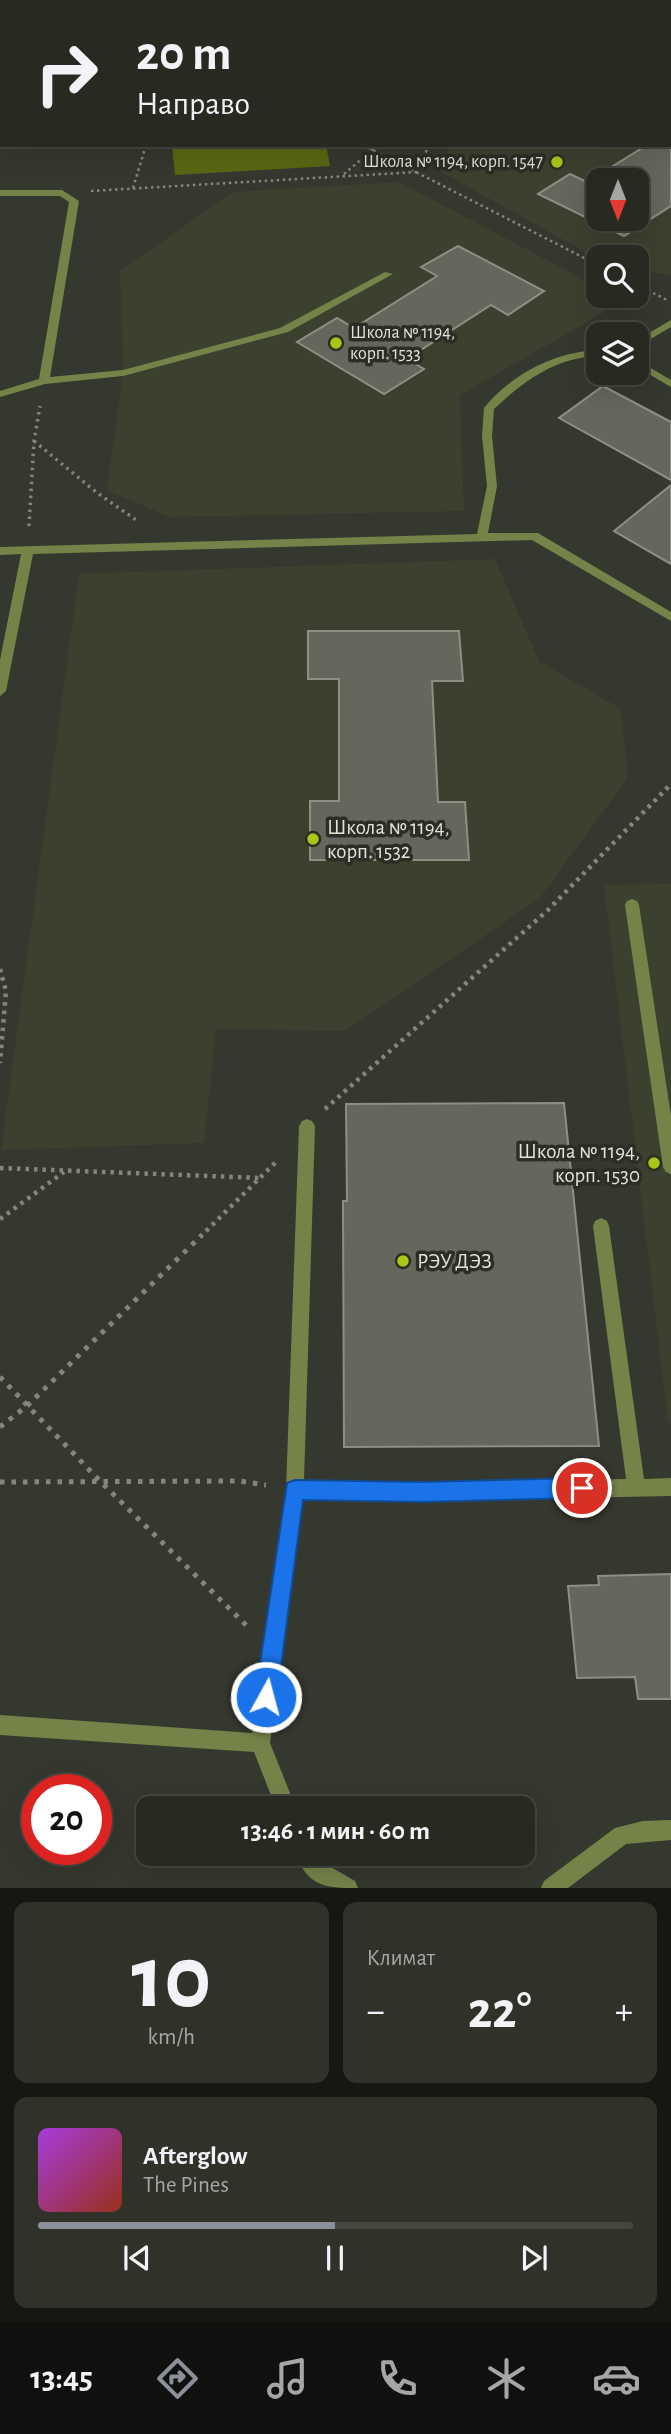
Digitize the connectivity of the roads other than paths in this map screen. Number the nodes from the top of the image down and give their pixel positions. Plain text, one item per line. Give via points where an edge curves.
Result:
1 (0, 193) edge
2 (388, 274) dead end
3 (671, 323) edge
4 (649, 337) edge
5 (586, 352) edge
6 (649, 370) edge
7 (44, 381) junction
8 (671, 384) edge
9 (0, 394) edge
10 (482, 537) junction
11 (27, 550) junction
12 (0, 551) edge
13 (671, 601) edge
14 (665, 614) edge
15 (0, 691) edge
16 (632, 905) dead end
17 (307, 1126) road end
18 (671, 1167) edge
19 (601, 1226) dead end
20 (636, 1486) junction
21 (671, 1487) edge
22 (295, 1490) junction
23 (0, 1724) edge
24 (260, 1743) junction
25 (281, 1796) edge
26 (671, 1830) edge
27 (310, 1866) edge
28 (348, 1888) edge
29 (551, 1888) edge

1 - 7 lane via 62,193 75,201
2 - 7 lane via 284,330 123,373
3 - 4 lane
5 - 10 lane via 518,380 489,408 492,486
6 - 8 lane
7 - 9 lane
10 - 11 lane
10 - 14 lane via 534,536
11 - 12 lane
11 - 15 lane
13 - 14 lane
16 - 18 lane
17 - 22 lane
19 - 20 lane
20 - 21 lane
20 - 22 lane
22 - 24 lane
23 - 24 lane
24 - 25 lane
26 - 29 lane via 622,1835
27 - 28 lane

